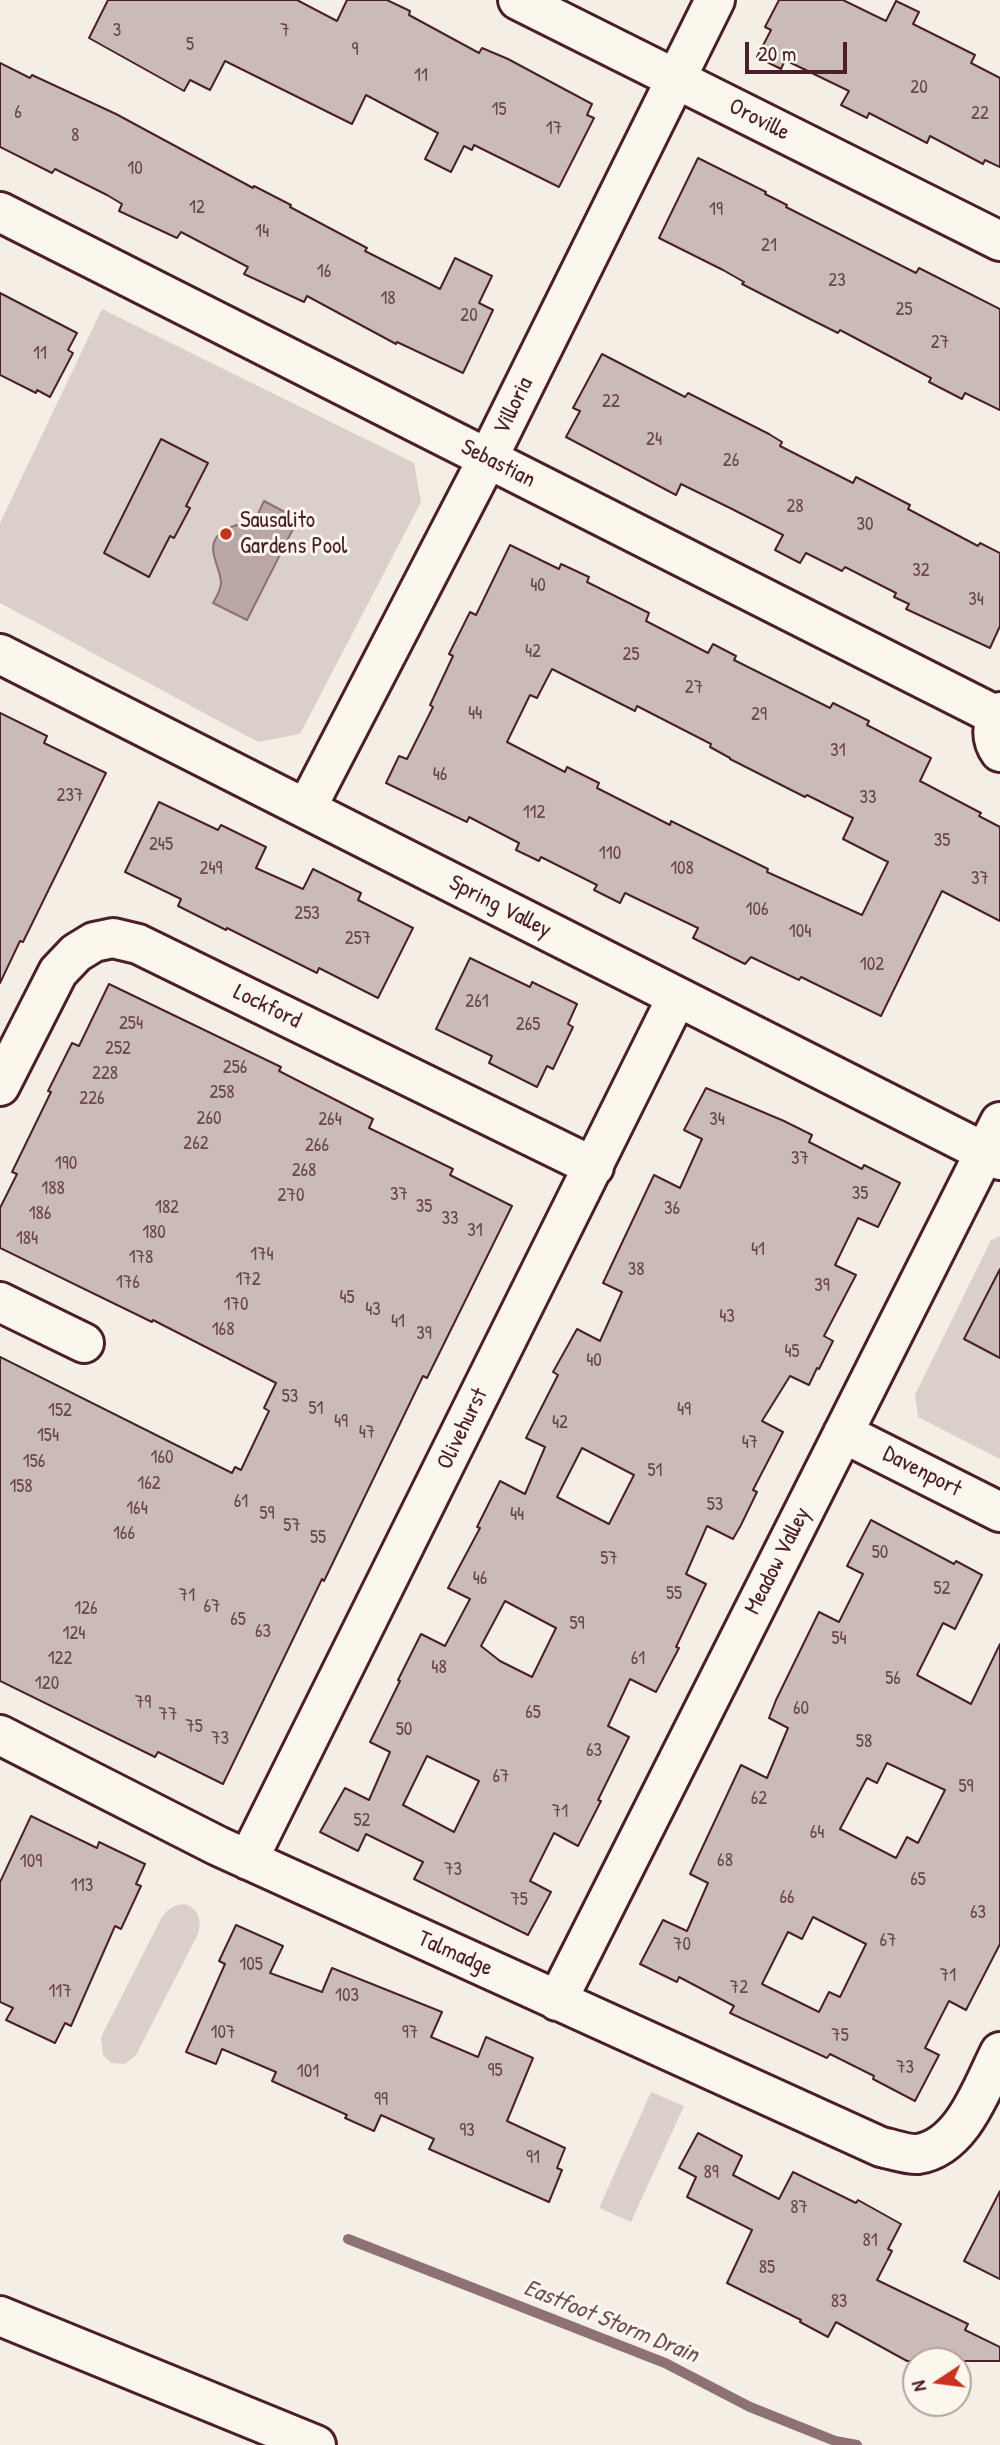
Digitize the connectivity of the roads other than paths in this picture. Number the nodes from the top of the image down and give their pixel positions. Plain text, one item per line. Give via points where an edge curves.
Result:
1 (518, 0) edge
2 (715, 0) edge
3 (676, 79) junction
4 (0, 212) edge
5 (1000, 241) edge
6 (488, 458) junction
7 (0, 654) edge
8 (999, 726) edge
9 (306, 809) junction
10 (677, 997) junction
11 (0, 1086) edge
12 (995, 1144) edge
13 (594, 1167) junction
14 (0, 1302) edge
15 (83, 1343) dead end
16 (843, 1433) junction
17 (1000, 1512) edge
18 (0, 1735) edge
19 (248, 1860) junction
20 (557, 2001) junction
21 (1000, 2052) edge
22 (0, 2316) edge
23 (316, 2445) edge

1 - 3 main road, Oroville
2 - 3 main road, Villoria
3 - 5 main road, Oroville
3 - 6 main road, Villoria
4 - 6 main road, Sebastian
6 - 8 main road, Sebastian
6 - 9 main road, Villoria
7 - 9 main road, Spring Valley
9 - 10 main road, Spring Valley
10 - 12 main road, Spring Valley
10 - 13 main road, Olivehurst
11 - 13 main road, Lockford via 58,972 94,942 113,939 138,944
12 - 16 main road, Meadow Valley
13 - 19 main road, Olivehurst
14 - 15 main road
16 - 17 main road, Davenport
16 - 20 main road, Meadow Valley
18 - 19 main road, Talmadge
19 - 20 main road, Talmadge
20 - 21 main road, Talmadge via 881,2147 917,2154 940,2146 956,2131
22 - 23 main road

